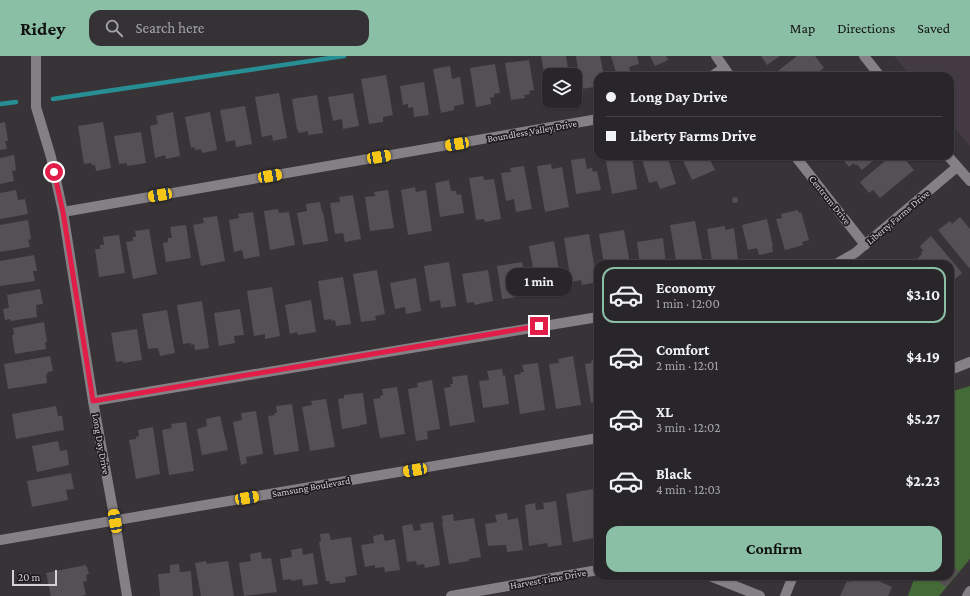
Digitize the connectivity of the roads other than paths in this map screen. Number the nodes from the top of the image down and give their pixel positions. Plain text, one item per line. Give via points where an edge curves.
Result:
1 (36, 56) edge
2 (716, 56) edge
3 (864, 56) edge
4 (727, 72) edge
5 (877, 72) edge
6 (594, 120) edge
7 (797, 160) edge
8 (951, 160) edge
9 (957, 167) junction
10 (970, 181) edge
11 (63, 212) junction
12 (865, 245) junction
13 (843, 260) edge
14 (594, 318) edge
15 (970, 362) edge
16 (954, 368) edge
17 (93, 401) junction
18 (594, 439) edge
19 (115, 521) junction
20 (0, 540) edge
21 (594, 571) edge
22 (720, 580) edge
23 (791, 580) edge
24 (970, 591) edge
25 (127, 596) edge
26 (451, 596) edge
27 (760, 596) edge
28 (785, 596) edge
29 (967, 596) edge

1 - 11 street, Long Day Drive via 36,107 51,157
2 - 4 street
3 - 5 street
6 - 11 street, Boundless Valley Drive
7 - 12 street, Centrum Drive
8 - 9 street
9 - 10 street
9 - 12 street, Liberty Farms Drive
11 - 17 street, Long Day Drive
12 - 13 street, Liberty Farms Drive
14 - 17 street
15 - 16 street
17 - 19 street, Long Day Drive
18 - 19 street, Samsung Boulevard
19 - 20 street, Samsung Boulevard
19 - 25 street, Long Day Drive
21 - 26 street, Harvest Time Drive
22 - 27 street
23 - 28 street
24 - 29 street

